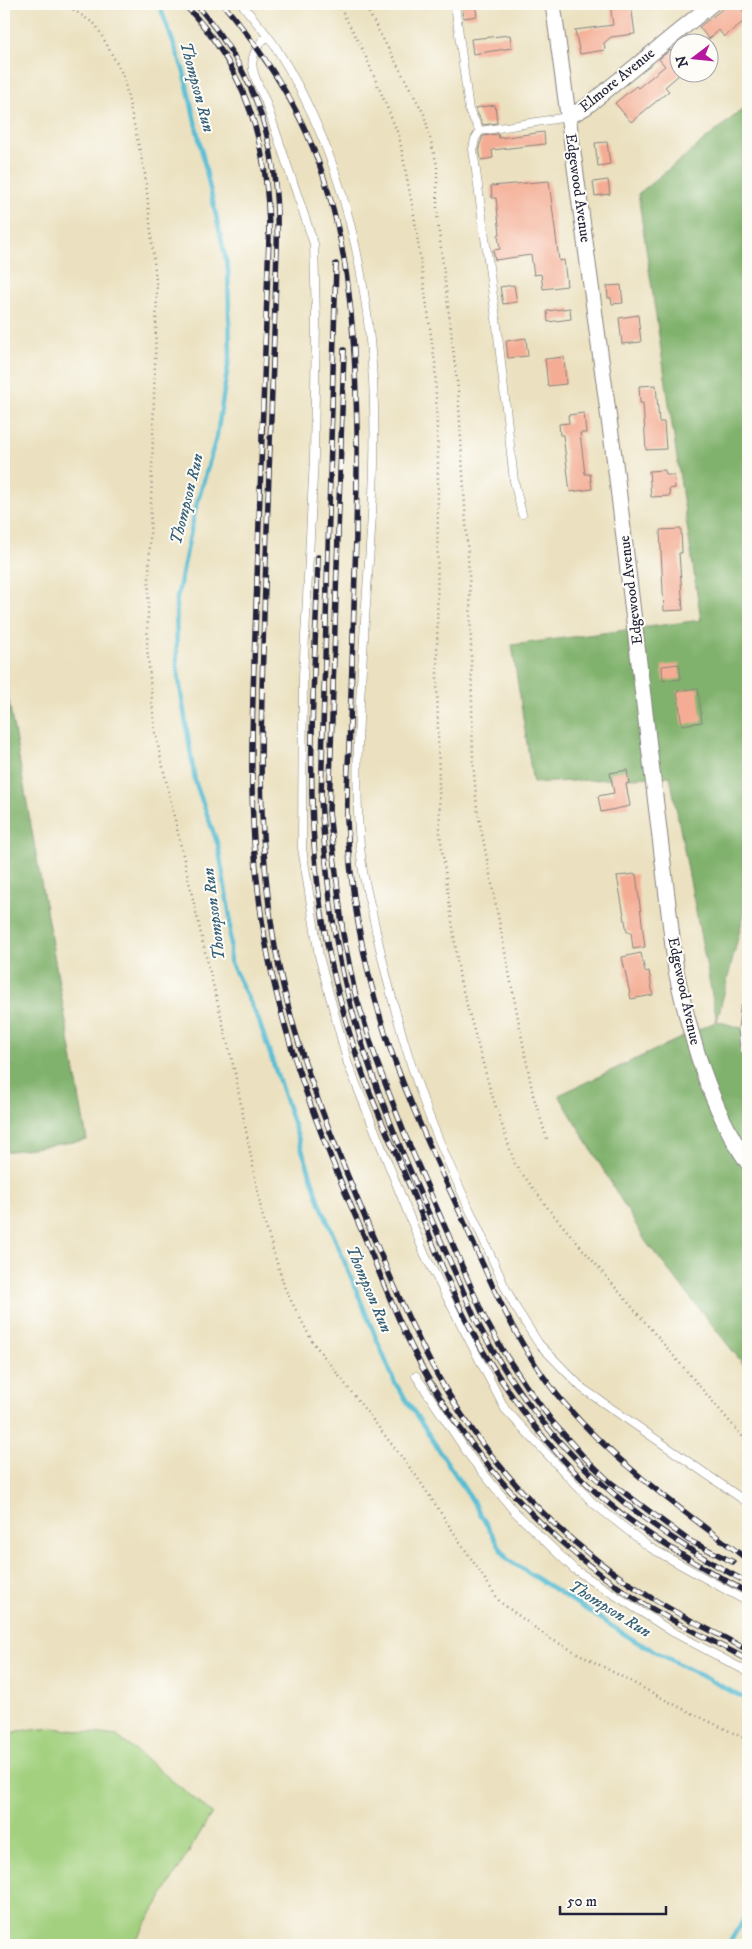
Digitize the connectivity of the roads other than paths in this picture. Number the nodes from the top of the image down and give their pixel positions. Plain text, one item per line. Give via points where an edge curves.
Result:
1 (242, 4) edge
2 (455, 4) edge
3 (553, 4) edge
4 (712, 4) edge
5 (267, 36) junction
6 (568, 117) junction
7 (480, 131) junction
8 (522, 514) dead end
9 (748, 1010) edge
10 (748, 1048) edge
11 (748, 1163) edge
12 (416, 1376) dead end
13 (748, 1503) edge
14 (748, 1602) edge
15 (748, 1672) edge
16 (748, 1941) edge
17 (746, 1945) edge

1 - 5 lane
2 - 7 lane via 469,110
3 - 6 street, Edgewood Avenue
4 - 6 street, Elmore Avenue via 586,107
5 - 13 lane via 292,75 331,163 362,271 372,377 374,465 360,703 360,828 362,867 401,1035 438,1139 503,1283 539,1344 582,1388
5 - 14 lane via 251,56 255,80 265,100 314,244 314,457 303,677 302,848 319,956 348,1064 424,1255 505,1409 593,1503 649,1547
6 - 7 lane
6 - 11 street, Edgewood Avenue via 625,543 676,970 688,1023 718,1110
7 - 8 lane via 475,139 473,156 497,326 514,482
9 - 10 street
12 - 15 lane via 471,1458 514,1511 574,1569 671,1631
16 - 17 lane

